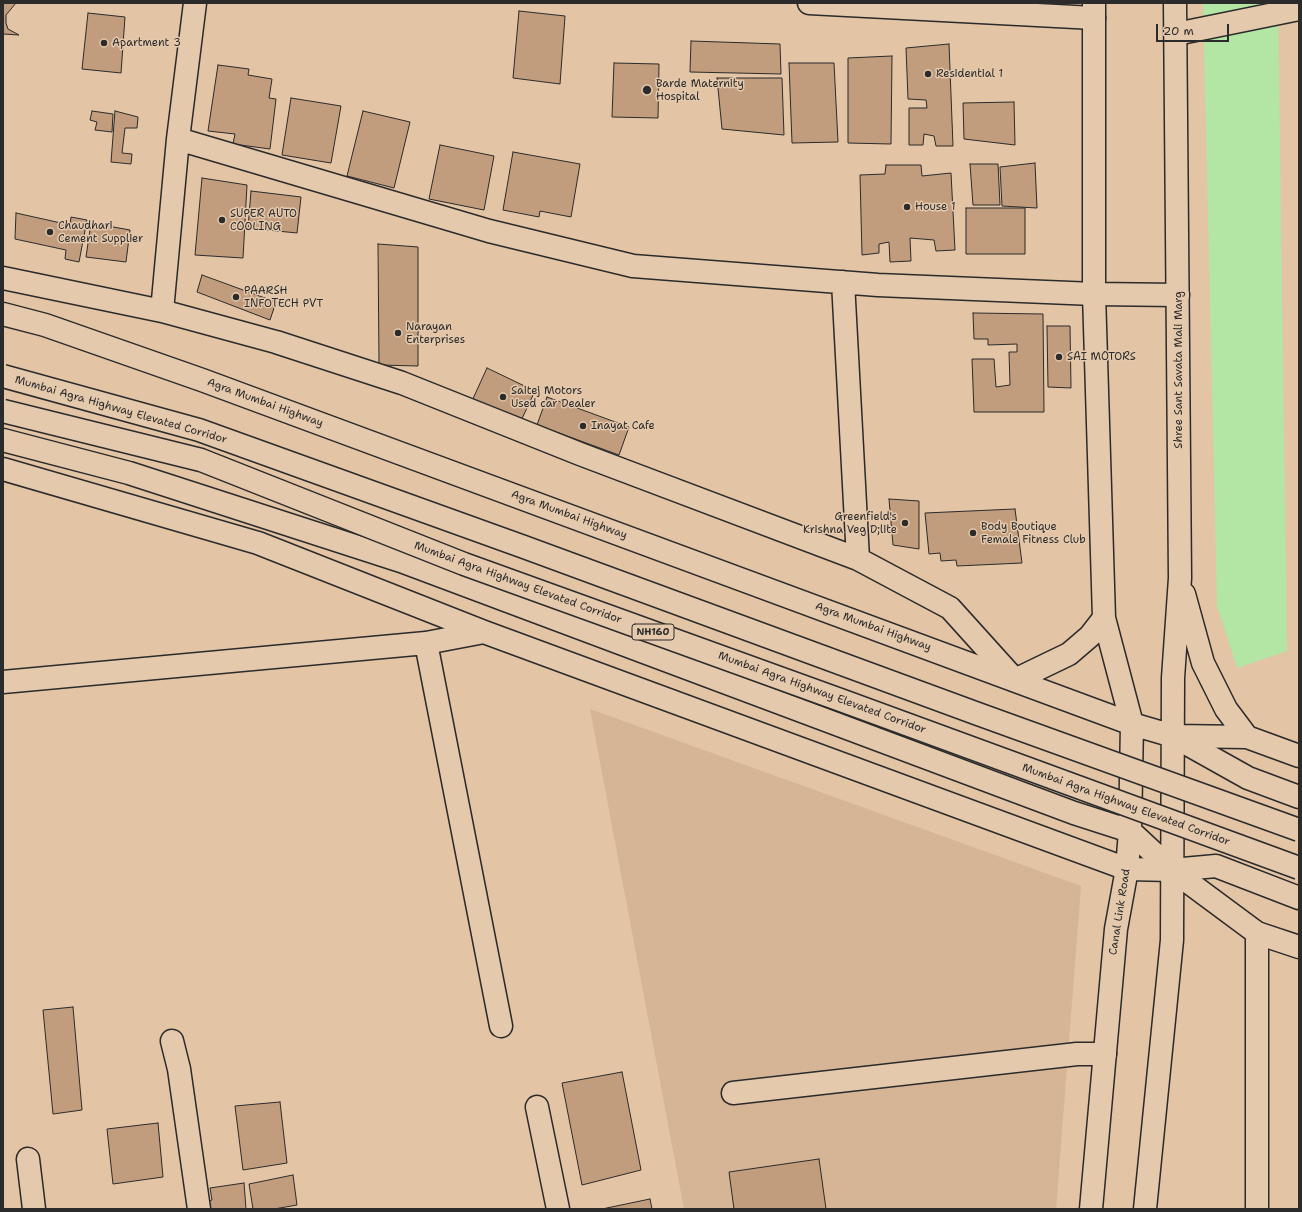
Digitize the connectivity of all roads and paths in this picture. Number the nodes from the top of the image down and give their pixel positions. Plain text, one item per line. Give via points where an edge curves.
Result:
1 (195, 3) edge
2 (809, 3) edge
3 (1175, 3) edge
4 (1299, 9) edge
5 (1094, 10) edge
6 (1176, 34) junction
7 (178, 139) junction
8 (3, 278) edge
9 (843, 282) junction
10 (1094, 294) junction
11 (1178, 295) junction
12 (162, 311) junction
13 (3, 314) edge
14 (3, 376) edge
15 (3, 411) edge
16 (3, 440) edge
17 (3, 469) edge
18 (858, 559) junction
19 (1180, 578) junction
20 (1104, 618) junction
21 (484, 632) junction
22 (426, 643) junction
23 (1015, 680) junction
24 (3, 682) edge
25 (1132, 724) junction
26 (1173, 736) junction
27 (1247, 738) junction
28 (1299, 756) edge
29 (1299, 797) edge
30 (1299, 830) edge
31 (1130, 831) junction
32 (1299, 868) edge
33 (1127, 869) junction
34 (1172, 870) junction
35 (1299, 898) edge
36 (1257, 933) junction
37 (1299, 947) edge
38 (501, 1026) dead end
39 (172, 1041) dead end
40 (1105, 1054) junction
41 (733, 1093) dead end
42 (537, 1107) dead end
43 (28, 1159) dead end
44 (34, 1209) edge
45 (199, 1209) edge
46 (558, 1209) edge
47 (1091, 1209) edge
48 (1145, 1209) edge
49 (1257, 1209) edge

1 - 7 main road
2 - 5 main road
3 - 6 main road, Shree Sant Savata Mali Marg
4 - 6 main road
5 - 10 main road
6 - 11 main road, Shree Sant Savata Mali Marg
7 - 9 main road via 489,231 633,266
7 - 12 main road
8 - 12 main road
9 - 10 main road
9 - 18 main road
10 - 11 main road
10 - 20 main road
11 - 19 main road, Shree Sant Savata Mali Marg
12 - 18 main road via 276,342 402,383 580,454
13 - 23 main road, Agra Mumbai Highway via 45,325 202,380
14 - 30 main road, Mumbai Agra Highway Elevated Corridor, bridge via 199,430 524,546
15 - 32 main road, Mumbai Agra Highway Elevated Corridor / NH160, bridge via 201,460 464,564
16 - 31 main road via 129,473 401,561 1074,813
17 - 21 main road via 258,543
18 - 23 main road via 950,608
19 - 26 main road, Shree Sant Savata Mali Marg via 1173,678
19 - 27 main road via 1203,663 1226,709
20 - 23 main road via 1090,636 1069,654
20 - 25 main road, Canal Link Road
21 - 22 main road
21 - 33 main road
22 - 24 main road
22 - 38 main road
23 - 25 main road, Agra Mumbai Highway
25 - 26 main road, Agra Mumbai Highway
25 - 31 main road, Canal Link Road
26 - 27 main road
26 - 29 main road via 1248,778
26 - 34 main road, Shree Sant Savata Mali Marg
27 - 28 main road
31 - 33 main road, Canal Link Road
31 - 34 main road
33 - 34 main road
33 - 40 main road, Canal Link Road via 1116,929
34 - 35 main road via 1216,866
34 - 36 main road
34 - 48 main road via 1172,940
36 - 37 main road
36 - 49 main road
39 - 45 main road via 179,1069
40 - 41 main road via 1077,1054
40 - 47 main road, Canal Link Road
42 - 46 main road
43 - 44 main road

